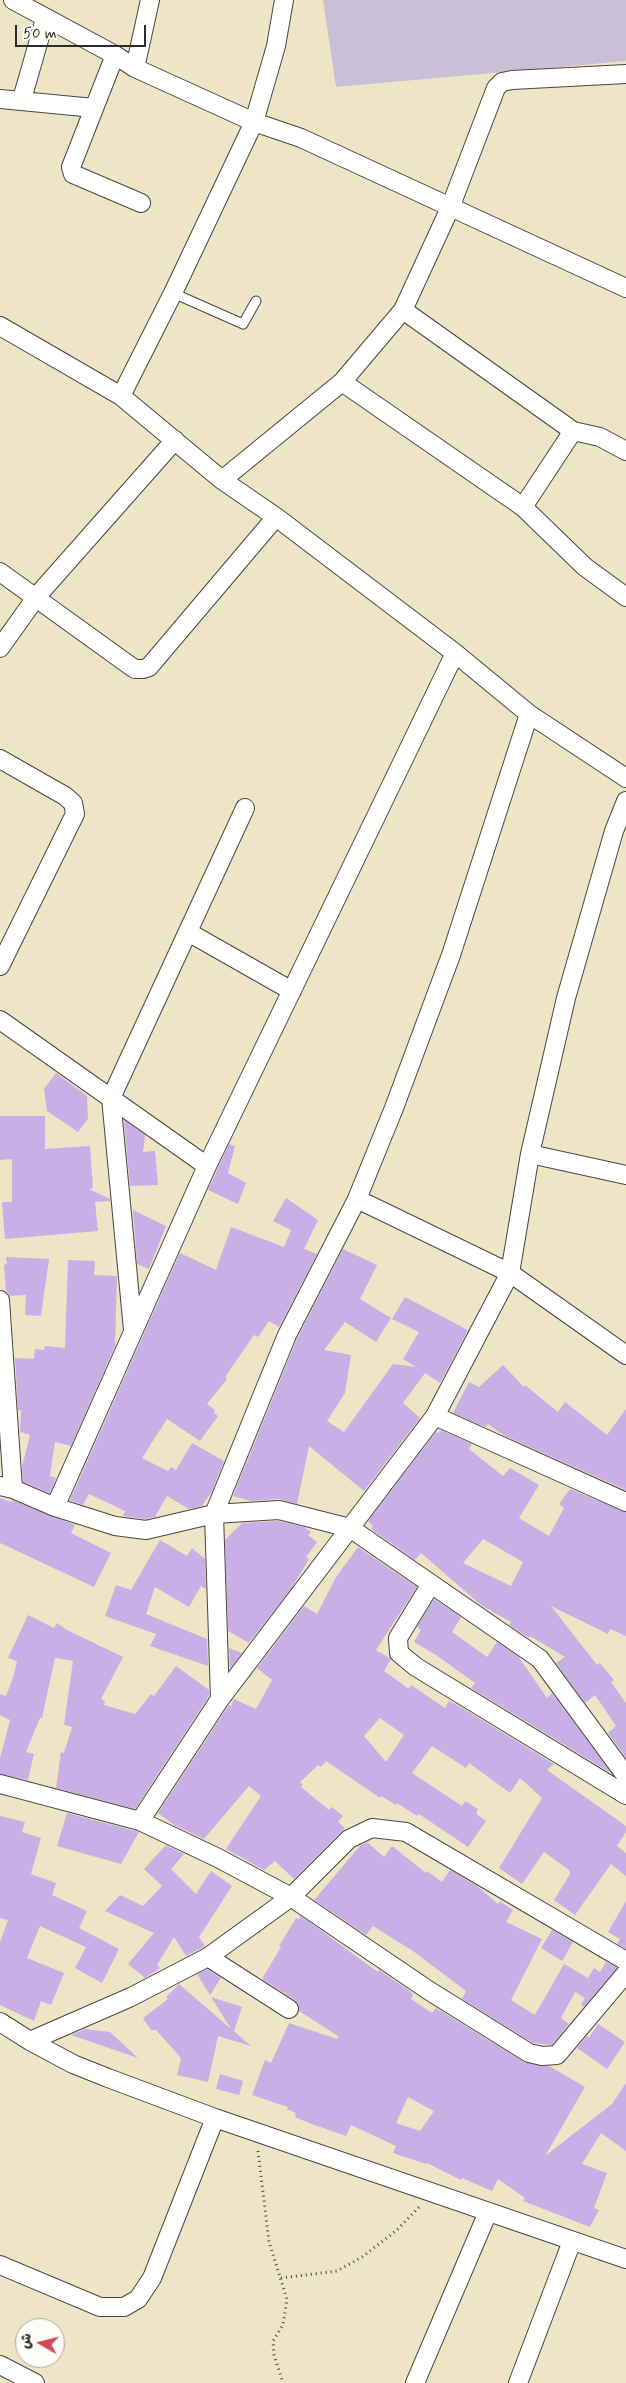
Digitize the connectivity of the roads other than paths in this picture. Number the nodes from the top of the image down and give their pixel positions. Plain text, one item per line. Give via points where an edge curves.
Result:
1 (13, 0) edge
2 (150, 0) edge
3 (284, 0) edge
4 (45, 19) junction
5 (115, 55) junction
6 (135, 68) junction
7 (626, 74) edge
8 (0, 98) edge
9 (22, 99) junction
10 (94, 108) junction
11 (254, 122) junction
12 (140, 203) dead end
13 (450, 208) junction
14 (626, 288) edge
15 (173, 293) junction
16 (256, 301) dead end
17 (403, 310) junction
18 (0, 326) edge
19 (342, 382) junction
20 (121, 396) junction
21 (573, 431) junction
22 (175, 440) junction
23 (626, 451) edge
24 (222, 480) junction
25 (523, 507) junction
26 (276, 517) junction
27 (0, 572) edge
28 (37, 596) junction
29 (626, 597) edge
30 (0, 648) edge
31 (455, 653) junction
32 (529, 714) junction
33 (0, 759) edge
34 (626, 778) edge
35 (626, 801) edge
36 (246, 808) dead end
37 (188, 932) junction
38 (0, 966) edge
39 (292, 991) junction
40 (0, 1020) edge
41 (111, 1098) junction
42 (530, 1154) junction
43 (207, 1166) junction
44 (626, 1175) edge
45 (357, 1199) junction
46 (510, 1273) junction
47 (0, 1300) edge
48 (133, 1332) junction
49 (626, 1355) edge
50 (435, 1416) junction
51 (6, 1487) edge
52 (626, 1502) edge
53 (55, 1507) junction
54 (214, 1514) junction
55 (350, 1528) junction
56 (431, 1584) junction
57 (220, 1699) junction
58 (626, 1776) edge
59 (0, 1784) edge
60 (626, 1795) edge
61 (140, 1821) junction
62 (291, 1896) junction
63 (208, 1957) junction
64 (626, 1961) edge
65 (626, 1972) edge
66 (289, 2009) dead end
67 (0, 2022) edge
68 (30, 2042) junction
69 (215, 2118) junction
70 (488, 2212) junction
71 (572, 2241) junction
72 (626, 2258) edge
73 (0, 2265) edge
74 (0, 2365) edge
75 (35, 2383) edge
76 (415, 2383) edge
77 (518, 2383) edge

1 - 4 street
2 - 6 street
3 - 11 street via 276,46
4 - 5 street
4 - 9 street
5 - 6 street
5 - 10 street
6 - 11 street
7 - 13 street via 502,82 491,99
8 - 9 street
9 - 10 street
10 - 12 street via 70,168 73,174
11 - 13 street via 301,138
11 - 15 street
13 - 14 street
13 - 17 street
15 - 16 lane via 243,324
15 - 20 street
17 - 19 street
17 - 21 street
18 - 20 street
19 - 24 street
19 - 25 street
20 - 22 street
21 - 23 street via 600,436
21 - 25 street
22 - 24 street
22 - 28 street
24 - 26 street
25 - 29 street via 585,567
26 - 28 street via 149,667 143,669 129,665
26 - 31 street
27 - 28 street
28 - 30 street
31 - 32 street
31 - 39 street
32 - 34 street
32 - 45 street via 451,955
33 - 38 street via 65,796 73,804 75,814
35 - 42 street via 614,831 566,998
36 - 37 street
37 - 39 street
37 - 41 street
39 - 43 street
40 - 41 street
41 - 43 street
41 - 48 street
42 - 44 street
42 - 46 street
43 - 48 street
45 - 46 street
45 - 54 street via 287,1335
46 - 49 street
46 - 50 street
47 - 51 street
48 - 53 street
50 - 52 street
50 - 55 street
51 - 53 street
53 - 54 street via 115,1526 146,1530
54 - 55 street via 279,1510
54 - 57 street
55 - 56 street
55 - 57 street
56 - 58 street via 540,1659
56 - 60 street via 398,1638 399,1653 416,1668
57 - 61 street
59 - 61 street
61 - 62 street
62 - 63 street
62 - 64 street via 349,1839 372,1828 386,1828 406,1832
62 - 65 street via 496,2034 529,2053 542,2056 558,2055
63 - 66 street
63 - 68 street
67 - 68 street
68 - 69 street via 73,2064
69 - 70 street
69 - 73 street via 152,2278 138,2299 124,2307 100,2307
70 - 71 street
70 - 76 street
71 - 72 street
71 - 77 street
74 - 75 street

